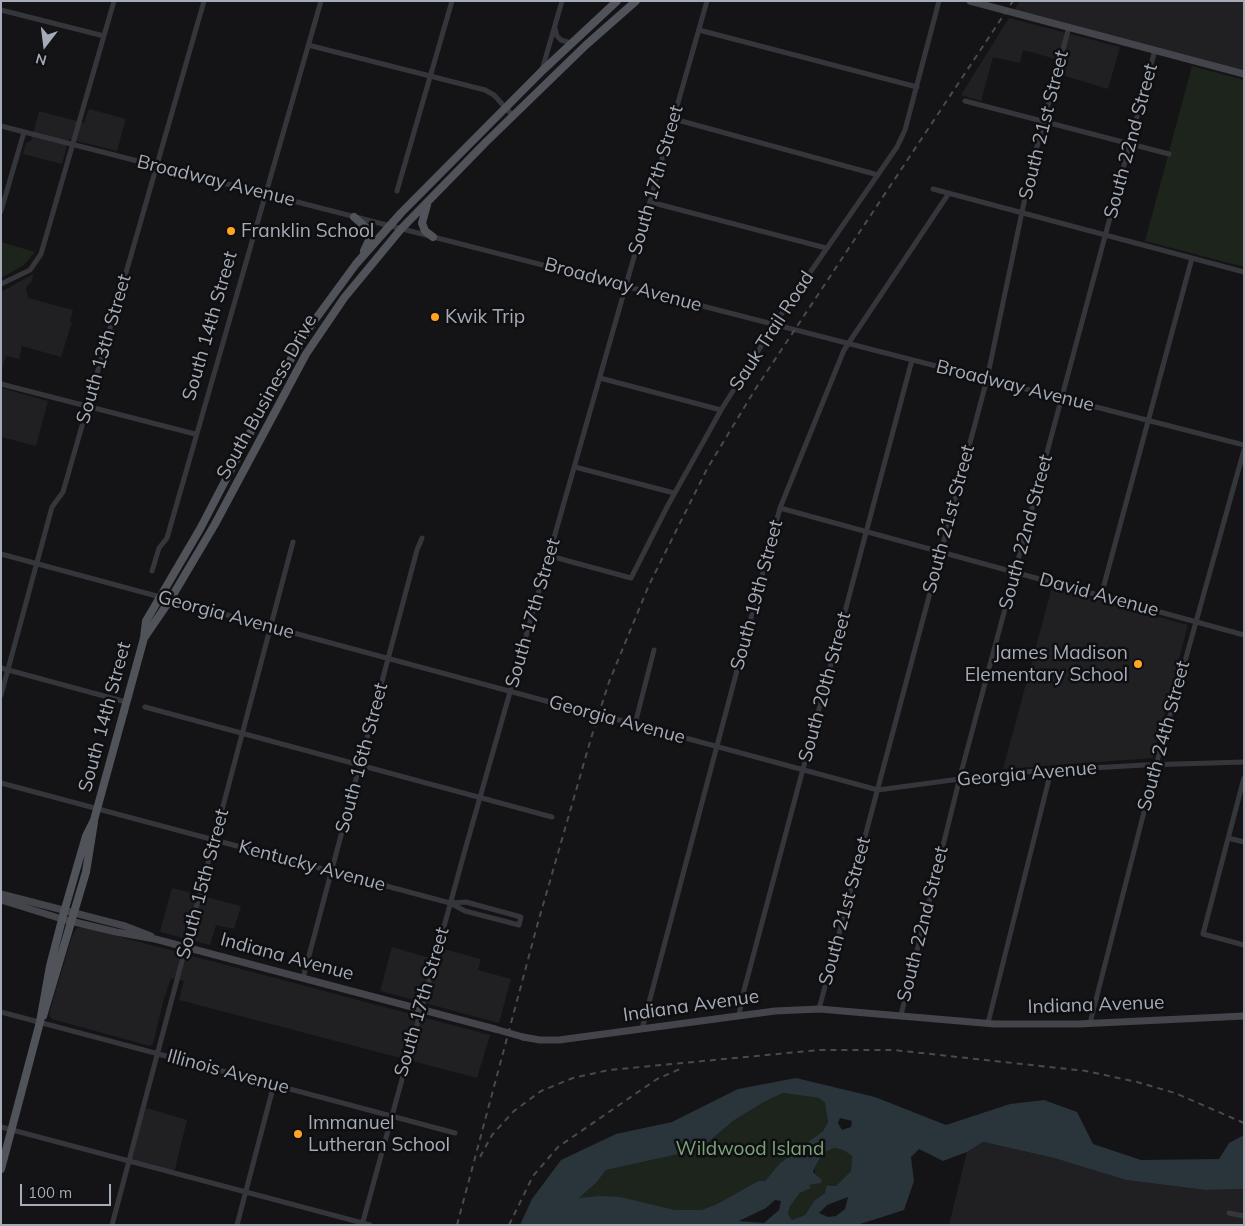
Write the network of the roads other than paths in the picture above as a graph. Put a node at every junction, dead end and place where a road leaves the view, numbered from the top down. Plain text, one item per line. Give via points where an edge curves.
1 (114, 1) edge
2 (204, 1) edge
3 (321, 1) edge
4 (452, 1) edge
5 (562, 1) edge
6 (617, 1) edge
7 (636, 1) edge
8 (708, 1) edge
9 (939, 1) edge
10 (970, 1) edge
11 (990, 4) edge
12 (1, 10) edge
13 (1069, 27) junction
14 (555, 28) junction
15 (699, 30) junction
16 (104, 36) junction
17 (572, 43) junction
18 (308, 45) junction
19 (1155, 50) junction
20 (542, 71) junction
21 (1244, 74) edge
22 (431, 77) junction
23 (916, 87) junction
24 (966, 101) dead end
25 (506, 108) junction
26 (514, 116) junction
27 (674, 119) junction
28 (1044, 121) junction
29 (1, 126) edge
30 (24, 132) junction
31 (72, 144) junction
32 (1130, 144) junction
33 (1170, 154) dead end
34 (157, 166) junction
35 (878, 175) junction
36 (933, 189) dead end
37 (397, 191) dead end
38 (949, 193) junction
39 (265, 194) junction
40 (429, 201) junction
41 (650, 202) junction
42 (1, 211) edge
43 (1021, 213) junction
44 (354, 217) junction
45 (389, 226) junction
46 (401, 229) junction
47 (1105, 235) junction
48 (433, 237) junction
49 (826, 248) junction
50 (361, 258) junction
51 (1192, 258) junction
52 (1244, 272) edge
53 (1, 278) edge
54 (10, 280) junction
55 (1, 284) edge
56 (626, 286) junction
57 (775, 325) junction
58 (848, 344) junction
59 (912, 360) junction
60 (600, 378) junction
61 (987, 379) junction
62 (1, 384) edge
63 (1061, 398) junction
64 (88, 406) junction
65 (721, 410) junction
66 (1148, 421) junction
67 (196, 434) junction
68 (1244, 445) edge
69 (1244, 450) edge
70 (575, 467) junction
71 (674, 494) junction
72 (780, 508) junction
73 (866, 532) junction
74 (422, 538) dead end
75 (293, 542) dead end
76 (941, 552) junction
77 (1, 554) edge
78 (550, 556) junction
79 (36, 564) junction
80 (152, 571) dead end
81 (1015, 572) junction
82 (1101, 596) junction
83 (158, 597) junction
84 (170, 600) junction
85 (1195, 621) junction
86 (271, 627) junction
87 (1244, 634) edge
88 (144, 638) junction
89 (654, 650) dead end
90 (388, 658) junction
91 (1, 668) edge
92 (8, 670) junction
93 (510, 691) junction
94 (1, 695) edge
95 (126, 702) junction
96 (145, 707) dead end
97 (635, 724) junction
98 (243, 733) junction
99 (716, 746) junction
100 (1244, 762) edge
101 (1156, 764) junction
102 (360, 765) junction
103 (803, 770) junction
104 (1051, 771) junction
105 (960, 778) junction
106 (1244, 778) edge
107 (1, 783) edge
108 (878, 790) junction
109 (480, 797) junction
110 (552, 817) dead end
111 (94, 820) junction
112 (1228, 838) junction
113 (214, 840) junction
114 (1244, 842) edge
115 (332, 872) junction
116 (1, 894) edge
117 (1, 900) edge
118 (450, 903) junction
119 (65, 909) junction
120 (75, 912) junction
121 (62, 919) junction
122 (72, 922) junction
123 (155, 938) junction
124 (1244, 945) edge
125 (186, 947) junction
126 (304, 978) junction
127 (819, 1009) junction
128 (421, 1010) junction
129 (1, 1012) edge
130 (740, 1015) junction
131 (901, 1015) junction
132 (1244, 1016) edge
133 (40, 1022) junction
134 (988, 1023) junction
135 (1090, 1023) junction
136 (642, 1029) junction
137 (158, 1053) junction
138 (274, 1084) junction
139 (391, 1115) junction
140 (1, 1127) edge
141 (12, 1130) junction
142 (455, 1133) dead end
143 (129, 1161) junction
144 (1, 1169) edge
145 (245, 1192) junction
146 (1229, 1213) dead end
147 (1244, 1216) edge
148 (362, 1224) edge
149 (112, 1225) edge
150 (237, 1225) edge
151 (370, 1225) edge

1 - 16 street
2 - 34 street, South 13th Street
3 - 18 street, South 14th Street
4 - 22 street
5 - 14 street
6 - 17 main road, South Business Drive
7 - 26 main road, South Business Drive
8 - 15 street, South 17th Street
9 - 23 street
10 - 11 main road
11 - 13 main road
12 - 16 street
13 - 19 main road
13 - 28 street, South 21st Street
14 - 17 street via 561,40
14 - 20 street
15 - 23 street
15 - 27 street, South 17th Street
16 - 31 street
17 - 20 main road, South Business Drive
18 - 22 street
18 - 39 street, South 14th Street
19 - 21 main road
19 - 32 street, South 22nd Street
20 - 25 main road, South Business Drive
22 - 25 street via 485,90
22 - 37 street
23 - 35 street, Sauk Trail Road via 903,135
24 - 28 street
25 - 26 street
25 - 45 main road, South Business Drive
26 - 40 main road, South Business Drive
27 - 35 street
27 - 41 street, South 17th Street
28 - 32 street
28 - 43 street, South 21st Street
29 - 30 street, Broadway Avenue
30 - 31 street, Broadway Avenue
30 - 42 street
31 - 34 street, Broadway Avenue
31 - 54 street via 41,254 30,270
32 - 33 street
32 - 47 street, South 22nd Street
34 - 39 street, Broadway Avenue
34 - 64 street, South 13th Street
35 - 49 street, Sauk Trail Road
36 - 38 street
38 - 43 street
38 - 58 street, South 19th Street
39 - 44 street, Broadway Avenue
39 - 67 street, South 14th Street
40 - 46 main road, South Business Drive
40 - 48 main road via 422,223 425,231
41 - 49 street
41 - 56 street, South 17th Street
43 - 47 street
43 - 61 street, South 21st Street
44 - 45 street, Broadway Avenue
44 - 50 main road via 367,226 370,234
45 - 46 street, Broadway Avenue
45 - 50 main road, South Business Drive
46 - 48 street, Broadway Avenue
46 - 84 main road, South Business Drive via 344,298 306,354 215,524
47 - 51 street
47 - 63 street, South 22nd Street
48 - 56 street, Broadway Avenue
49 - 57 street, Sauk Trail Road
50 - 83 main road, South Business Drive via 286,365 200,529
51 - 52 street
51 - 66 street
53 - 54 street
54 - 55 street
56 - 57 street, Broadway Avenue
56 - 60 street, South 17th Street
57 - 58 street, Broadway Avenue
57 - 65 street, Sauk Trail Road
58 - 59 street, Broadway Avenue
58 - 72 street, South 19th Street
59 - 61 street, Broadway Avenue
59 - 73 street, South 20th Street
60 - 65 street
60 - 70 street, South 17th Street
61 - 63 street, Broadway Avenue
61 - 76 street, South 21st Street
62 - 64 street
63 - 66 street, Broadway Avenue
63 - 81 street, South 22nd Street
64 - 67 street
64 - 79 street, South 13th Street via 63,492 52,507
65 - 71 street, Sauk Trail Road
66 - 68 street, Broadway Avenue
66 - 82 street
67 - 80 street, South 14th Street via 167,538 158,548
69 - 85 street, South 24th Street
70 - 71 street
70 - 78 street, South 17th Street
71 - 78 street, Sauk Trail Road via 632,578
72 - 73 street, David Avenue
72 - 99 street, South 19th Street
73 - 76 street, David Avenue
73 - 103 street, South 20th Street
74 - 90 street, South 16th Street
75 - 86 street, South 15th Street
76 - 81 street, David Avenue
76 - 108 street, South 21st Street
77 - 79 street, Georgia Avenue
78 - 93 street, South 17th Street
79 - 83 street, Georgia Avenue
79 - 92 street, South 13th Street
81 - 82 street, David Avenue
81 - 105 street, South 22nd Street
82 - 85 street, David Avenue
83 - 84 street, Georgia Avenue
83 - 88 main road, South 14th Street via 144,623
84 - 86 street, Georgia Avenue
84 - 88 main road, South Business Drive
85 - 87 street, David Avenue
85 - 101 street, South 24th Street
86 - 90 street, Georgia Avenue
86 - 98 street, South 15th Street
88 - 95 main road, South 14th Street
89 - 97 street
90 - 93 street, Georgia Avenue
90 - 102 street, South 16th Street
91 - 92 street
92 - 94 street, South 13th Street
92 - 95 street
93 - 97 street, Georgia Avenue, bridge
93 - 109 street, South 17th Street
95 - 111 main road, South 14th Street, bridge
96 - 98 street
97 - 99 street, Georgia Avenue
98 - 102 street
98 - 113 street, South 15th Street
99 - 103 street, Georgia Avenue
99 - 136 street, South 19th Street
100 - 101 street, Georgia Avenue
101 - 104 street, Georgia Avenue
101 - 135 street, South 24th Street
102 - 109 street
102 - 115 street, South 16th Street
103 - 108 street, Georgia Avenue
103 - 130 street, South 20th Street
104 - 105 street, Georgia Avenue
104 - 134 street
105 - 108 street, Georgia Avenue
105 - 131 street, South 22nd Street
106 - 112 street
107 - 113 street, Kentucky Avenue
108 - 127 street, South 21st Street
109 - 110 street
109 - 118 street, South 17th Street
111 - 119 main road, South 14th Street via 86,836
111 - 120 main road, South 14th Street via 92,843
112 - 114 street
112 - 124 street via 1203,934
113 - 115 street, Kentucky Avenue
113 - 125 street, South 15th Street
115 - 118 street, Kentucky Avenue
115 - 126 street, South 16th Street
116 - 119 main road, Indiana Avenue
117 - 121 main road, Indiana Avenue
118 - 118 street, Kentucky Avenue via 464,911 519,925 521,917 466,902
118 - 128 street, South 17th Street
119 - 120 main road, Indiana Avenue
119 - 121 main road, South 14th Street
120 - 122 main road, South 14th Street
120 - 123 main road, Indiana Avenue via 134,928
121 - 122 main road, Indiana Avenue
121 - 133 main road, South 14th Street
122 - 123 main road, Indiana Avenue
122 - 133 main road, South 14th Street
123 - 125 main road, Indiana Avenue
125 - 126 main road, Indiana Avenue
125 - 137 street, South 15th Street
126 - 128 main road, Indiana Avenue
127 - 130 main road, Indiana Avenue
127 - 131 main road, Indiana Avenue
128 - 136 main road, Indiana Avenue, bridge via 523,1037 554,1040
128 - 139 street, South 17th Street
129 - 133 street, Illinois Avenue
130 - 136 main road, Indiana Avenue
131 - 134 main road, Indiana Avenue
132 - 135 main road, Indiana Avenue
133 - 137 street, Illinois Avenue
133 - 141 main road, South 14th Street
134 - 135 main road, Indiana Avenue
137 - 138 street, Illinois Avenue
137 - 143 street, South 15th Street
138 - 139 street, Illinois Avenue
138 - 145 street
139 - 142 street, Illinois Avenue
139 - 148 street, South 17th Street
140 - 141 street
141 - 143 street
141 - 144 main road, South 14th Street
143 - 145 street
143 - 149 street, South 15th Street
145 - 148 street
145 - 150 street
146 - 147 street
148 - 151 street

